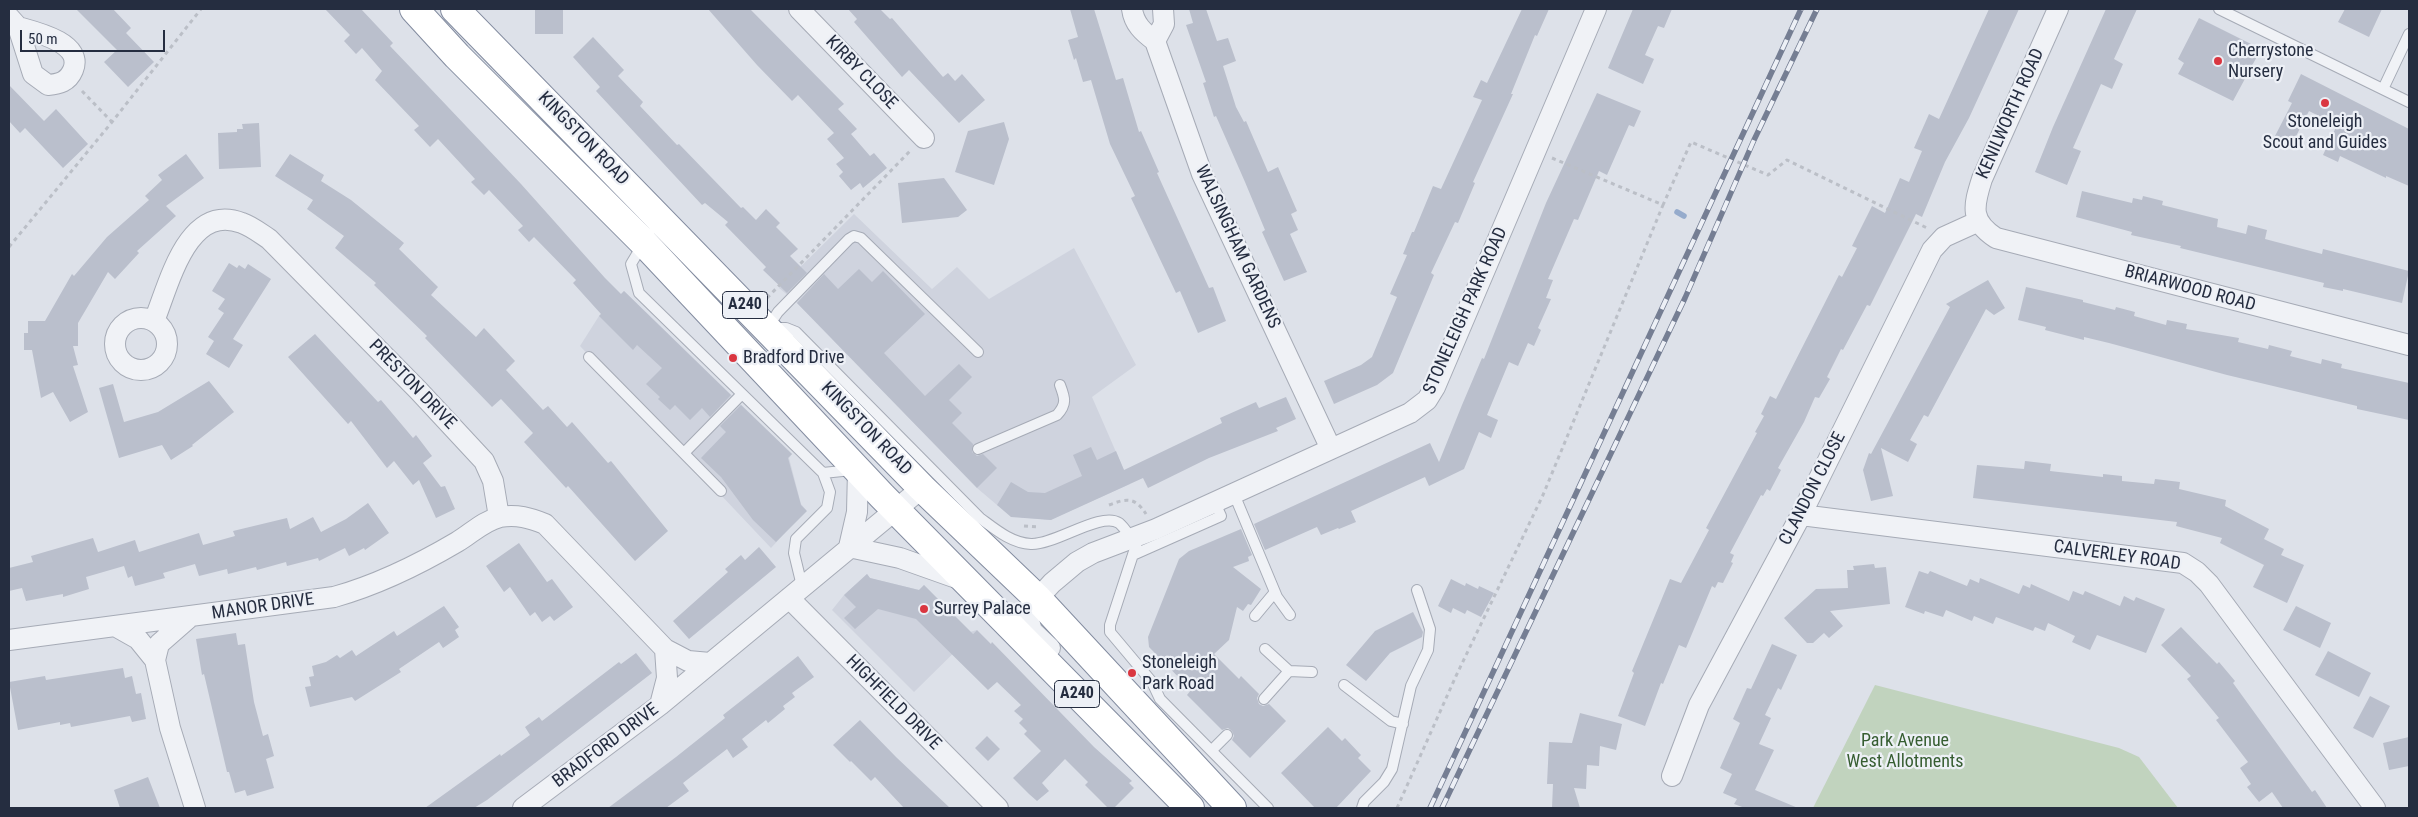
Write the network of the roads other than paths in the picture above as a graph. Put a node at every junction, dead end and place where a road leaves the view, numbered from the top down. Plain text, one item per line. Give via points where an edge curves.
1 (414, 9) edge
2 (799, 9) edge
3 (1132, 9) edge
4 (1163, 9) edge
5 (1596, 9) edge
6 (2058, 9) edge
7 (2219, 9) edge
8 (466, 14) edge
9 (14, 22) edge
10 (2409, 34) edge
11 (1155, 41) junction
12 (2383, 89) junction
13 (2409, 102) edge
14 (924, 138) road end
15 (1977, 222) junction
16 (644, 242) junction
17 (760, 320) junction
18 (154, 321) dead end
19 (2409, 345) edge
20 (978, 352) dead end
21 (589, 357) dead end
22 (1060, 384) dead end
23 (742, 394) junction
24 (978, 449) dead end
25 (1331, 449) junction
26 (684, 454) junction
27 (858, 470) junction
28 (822, 473) junction
29 (922, 488) junction
30 (721, 491) dead end
31 (1234, 494) junction
32 (1215, 503) junction
33 (895, 509) junction
34 (1801, 515) junction
35 (499, 518) junction
36 (1140, 540) junction
37 (849, 547) junction
38 (964, 580) junction
39 (1416, 590) dead end
40 (795, 592) junction
41 (1275, 592) junction
42 (1037, 598) junction
43 (1290, 615) dead end
44 (191, 616) junction
45 (1255, 616) dead end
46 (115, 626) junction
47 (9, 640) edge
48 (1265, 648) dead end
49 (665, 650) junction
50 (155, 660) junction
51 (710, 663) junction
52 (1289, 671) junction
53 (1312, 672) dead end
54 (1059, 676) junction
55 (1344, 685) dead end
56 (1264, 699) dead end
57 (660, 705) junction
58 (1403, 724) junction
59 (1227, 735) dead end
60 (1212, 750) junction
61 (1672, 776) dead end
62 (195, 808) edge
63 (523, 808) edge
64 (998, 808) edge
65 (1190, 808) edge
66 (1232, 808) edge
67 (1268, 808) edge
68 (1362, 808) edge
69 (2375, 808) edge

1 - 16 highway, KINGSTON ROAD / A240
2 - 14 street, KIRBY CLOSE
3 - 11 street, WALSINGHAM GARDENS via 1141,31
4 - 11 street via 1164,24
5 - 25 street, STONELEIGH PARK ROAD via 1435,388 1427,400 1410,413
6 - 15 street, KENILWORTH ROAD via 1982,179 1976,197
7 - 12 lane
8 - 17 highway, KINGSTON ROAD / A240
9 - 9 street via 66,46 75,64 69,78 48,85 33,74
10 - 12 lane
11 - 25 street, WALSINGHAM GARDENS via 1202,174
12 - 13 lane
15 - 19 street, BRIARWOOD ROAD via 1996,238
15 - 34 street, CLANDON CLOSE via 1944,237 1932,250
16 - 23 lane via 631,264 639,293
16 - 27 highway, KINGSTON ROAD / A240
17 - 20 lane via 784,305 854,236 861,238
17 - 29 highway, KINGSTON ROAD / A240
17 - 36 lane via 796,332 980,518 998,532 1031,544 1057,539 1110,520
18 - 35 street, PRESTON DRIVE via 187,242 198,229 226,220 253,228 269,239 484,460 493,481
21 - 26 lane
22 - 24 lane via 1066,399 1057,415
23 - 26 lane
23 - 28 lane
25 - 31 street, STONELEIGH PARK ROAD
26 - 30 lane
27 - 28 lane
27 - 33 highway, KINGSTON ROAD / A240
27 - 37 street via 857,512
28 - 40 lane via 830,492 827,508 796,540
29 - 33 street, BRADFORD DRIVE
29 - 42 highway, KINGSTON ROAD / A240
31 - 32 street, STONELEIGH PARK ROAD
31 - 41 lane
32 - 36 street, STONELEIGH PARK ROAD
32 - 36 lane via 1221,516
33 - 37 street, BRADFORD DRIVE
33 - 38 highway, KINGSTON ROAD / A240
34 - 61 street, CLANDON CLOSE via 1699,705
34 - 69 street, CALVERLEY ROAD via 2183,563 2209,584
35 - 44 street, MANOR DRIVE via 393,576 362,589 334,597
35 - 49 street via 518,516 545,524
36 - 42 street, STONELEIGH PARK ROAD via 1093,553 1077,562
36 - 60 lane via 1110,632 1152,682 1160,699
37 - 38 street via 900,558
37 - 40 street, BRADFORD DRIVE
38 - 54 highway, KINGSTON ROAD / A240
39 - 58 lane via 1430,629 1428,650 1412,686
40 - 51 street, BRADFORD DRIVE
40 - 64 street, HIGHFIELD DRIVE
41 - 43 lane
41 - 45 lane
42 - 54 street, STONELEIGH PARK ROAD via 1030,607 1029,621 1032,631 1054,651
42 - 66 highway, KINGSTON ROAD / A240
44 - 46 street, MANOR DRIVE
44 - 50 street via 159,644
46 - 47 street, MANOR DRIVE
46 - 50 street via 138,640
48 - 52 lane
49 - 51 street via 688,661
49 - 57 street via 666,678
50 - 62 street via 170,728
51 - 57 street, BRADFORD DRIVE
52 - 53 lane
52 - 56 lane
54 - 65 highway, KINGSTON ROAD / A240
55 - 58 lane via 1391,721
57 - 63 street, BRADFORD DRIVE
58 - 68 lane via 1392,769
59 - 60 lane
60 - 67 lane

